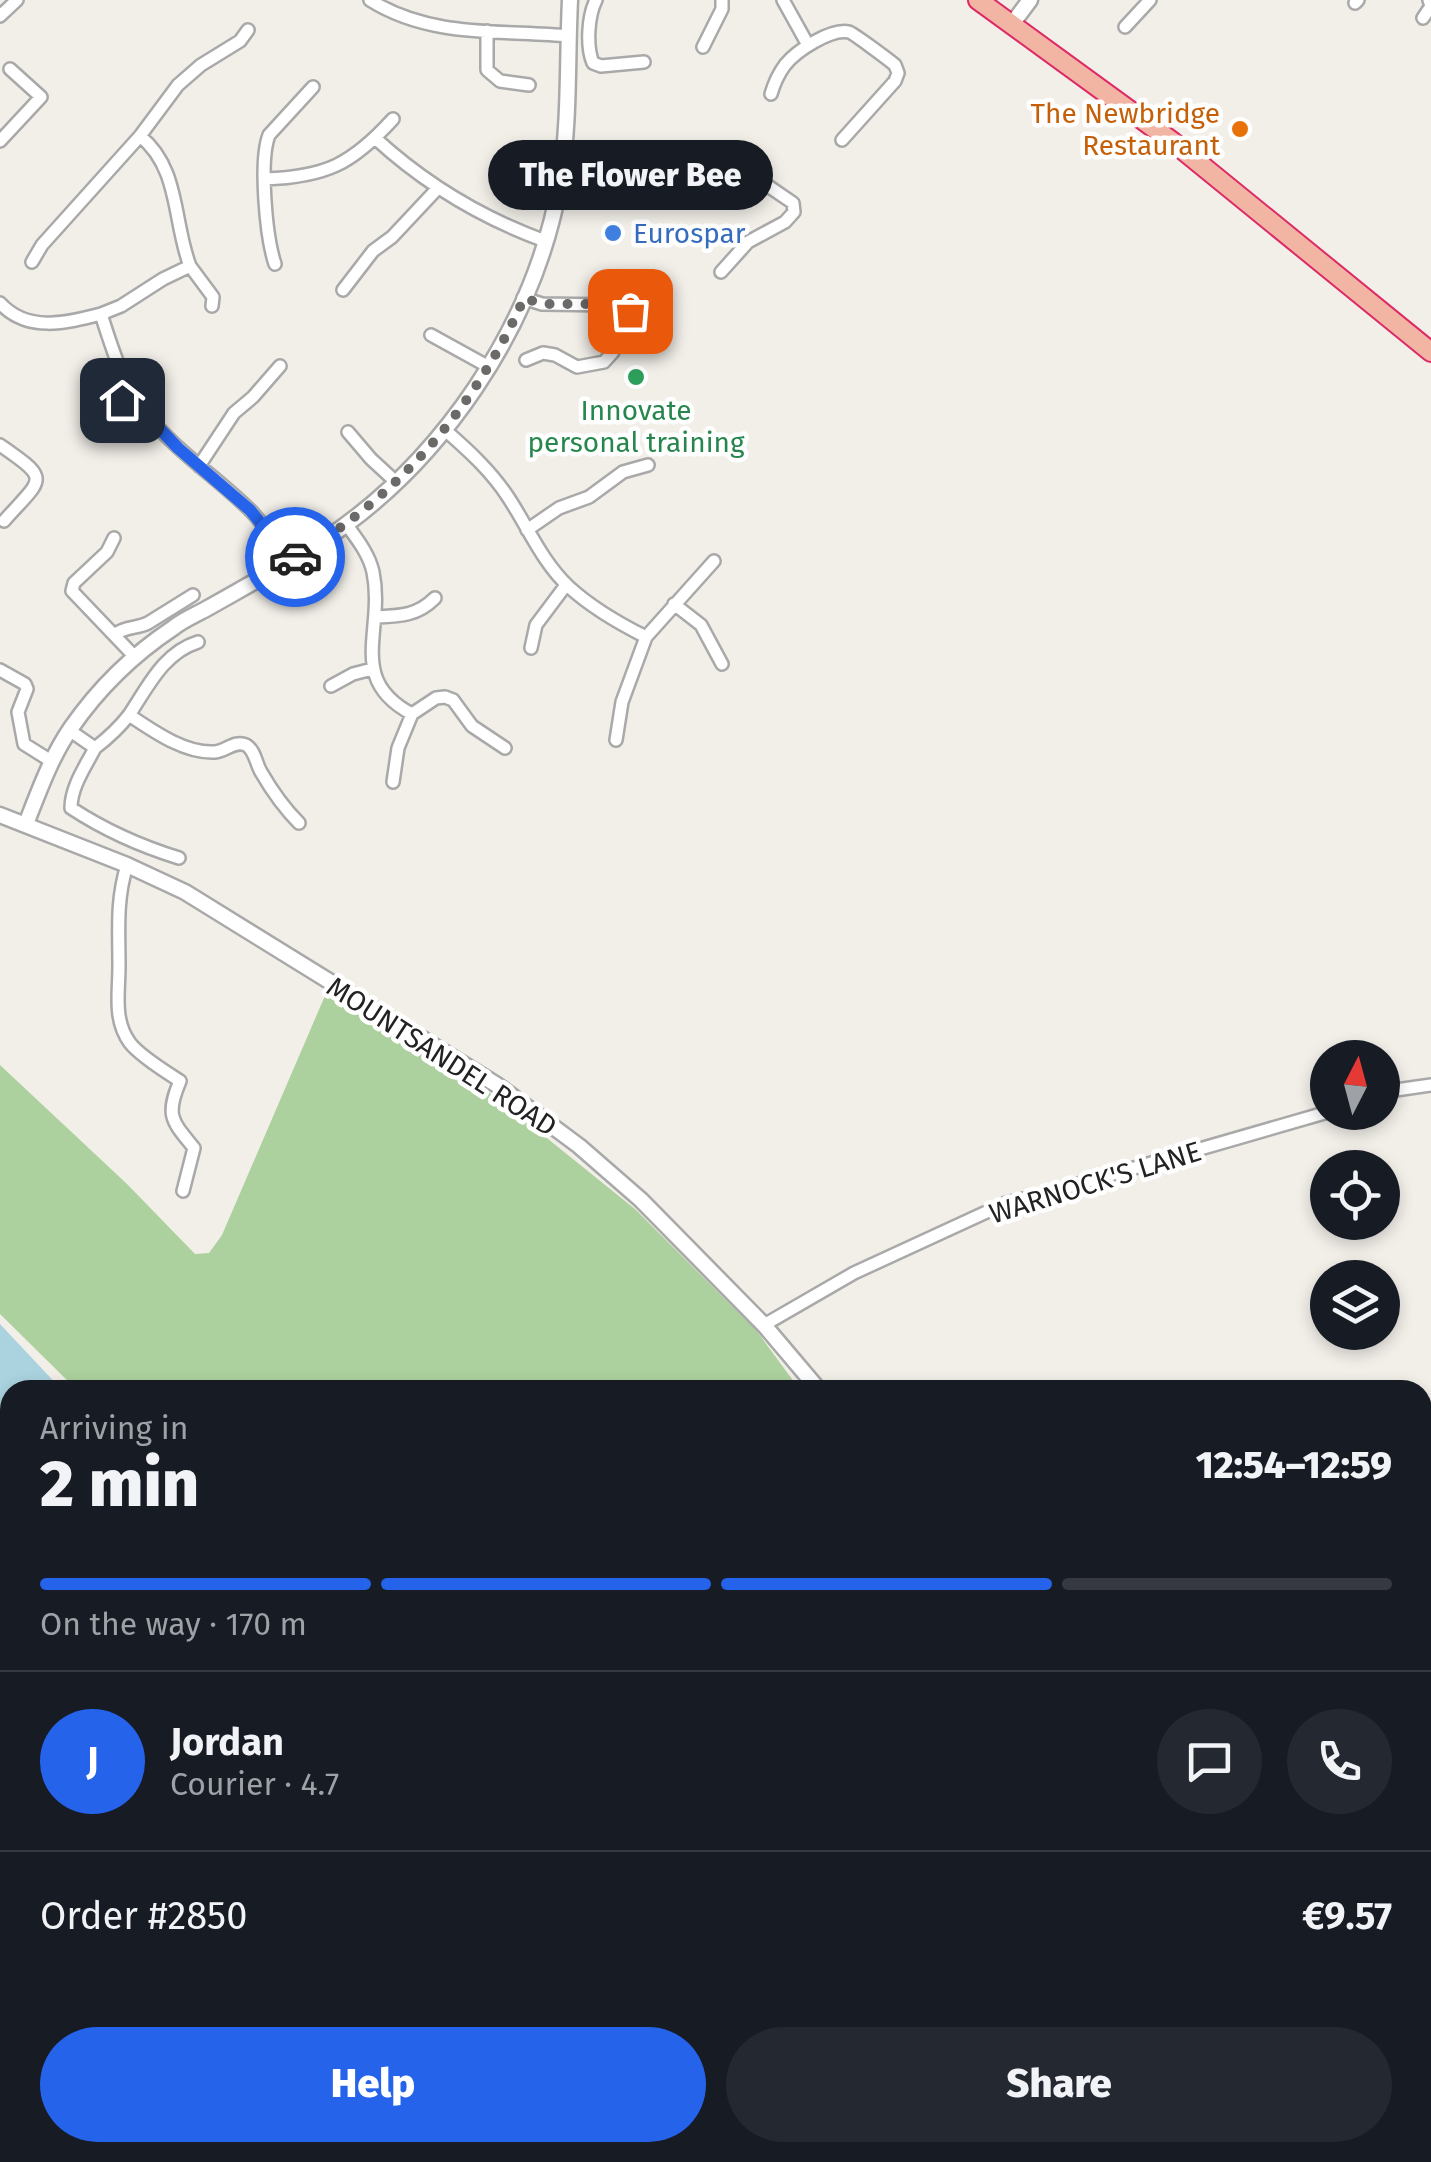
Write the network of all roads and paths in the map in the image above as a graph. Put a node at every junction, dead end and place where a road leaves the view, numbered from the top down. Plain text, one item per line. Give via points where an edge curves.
1 (17, 0) edge
2 (370, 0) edge
3 (570, 0) edge
4 (596, 0) edge
5 (722, 0) edge
6 (782, 0) edge
7 (978, 0) edge
8 (1030, 0) edge
9 (1150, 0) edge
10 (1428, 0) edge
11 (0, 16) edge
12 (1424, 18) dead end
13 (1012, 24) junction
14 (1125, 27) dead end
15 (248, 30) dead end
16 (487, 32) junction
17 (569, 36) junction
18 (808, 45) junction
19 (704, 47) dead end
20 (644, 62) dead end
21 (10, 69) dead end
22 (528, 85) dead end
23 (314, 87) dead end
24 (770, 94) dead end
25 (393, 118) dead end
26 (140, 136) junction
27 (376, 138) junction
28 (842, 140) dead end
29 (0, 141) edge
30 (564, 147) junction
31 (265, 178) junction
32 (438, 188) junction
33 (545, 241) junction
34 (32, 262) dead end
35 (275, 264) dead end
36 (190, 266) junction
37 (721, 272) dead end
38 (343, 290) dead end
39 (524, 298) junction
40 (0, 304) edge
41 (212, 306) dead end
42 (101, 314) junction
43 (430, 335) dead end
44 (1431, 352) edge
45 (526, 360) dead end
46 (280, 366) dead end
47 (489, 366) junction
48 (132, 394) junction
49 (102, 412) dead end
50 (445, 430) junction
51 (348, 432) dead end
52 (0, 445) edge
53 (648, 464) dead end
54 (198, 466) junction
55 (396, 482) junction
56 (4, 521) dead end
57 (346, 524) junction
58 (527, 530) junction
59 (114, 538) dead end
60 (714, 560) dead end
61 (286, 563) junction
62 (566, 585) junction
63 (193, 595) dead end
64 (435, 598) dead end
65 (674, 604) junction
66 (376, 617) junction
67 (114, 635) junction
68 (646, 637) junction
69 (198, 642) dead end
70 (530, 648) dead end
71 (135, 657) junction
72 (722, 664) dead end
73 (372, 669) junction
74 (0, 670) edge
75 (331, 686) dead end
76 (129, 714) junction
77 (412, 714) junction
78 (69, 730) junction
79 (616, 740) dead end
80 (95, 748) junction
81 (506, 748) dead end
82 (51, 762) junction
83 (393, 782) dead end
84 (0, 815) edge
85 (299, 823) dead end
86 (26, 824) junction
87 (179, 858) dead end
88 (127, 865) junction
89 (1431, 1085) edge
90 (1400, 1089) edge
91 (1310, 1117) edge
92 (183, 1190) dead end
93 (764, 1325) junction
94 (810, 1380) edge

1 - 11 street
2 - 16 street via 429,24
3 - 17 street
4 - 20 street via 593,62
5 - 19 street
6 - 18 street
7 - 13 highway
8 - 13 street
9 - 14 street
10 - 12 street
13 - 44 highway via 1173,142
15 - 26 street via 178,85
16 - 17 street
16 - 22 street via 486,70 500,81
17 - 30 street
18 - 24 street via 785,65
18 - 28 street via 848,32 898,69
21 - 29 street via 42,97
23 - 31 street via 269,135
25 - 27 street
26 - 34 street
26 - 36 street via 170,181
27 - 31 street via 334,168
27 - 32 street
30 - 33 street
30 - 37 street via 620,158 676,186 710,148 793,203 785,222 748,242
31 - 35 street
32 - 33 street
32 - 38 street
33 - 39 street
36 - 41 street via 213,297
36 - 42 street
39 - 45 street via 630,311 604,362 577,367 543,354
39 - 47 street
40 - 42 street via 38,324
42 - 48 street
43 - 47 street
46 - 54 street via 234,413
47 - 50 street
48 - 49 street
48 - 54 street
50 - 55 street
50 - 58 street via 500,484
51 - 55 street
52 - 56 street via 37,475 36,485
53 - 58 street via 622,472
54 - 61 street via 250,510
55 - 57 street
57 - 61 street
57 - 66 street via 370,562
58 - 62 street
59 - 67 street via 72,591
60 - 65 street
61 - 71 street via 175,626
62 - 68 street
62 - 70 street via 536,625
63 - 67 street
64 - 66 street via 409,615
65 - 68 street
65 - 72 street via 701,625
66 - 73 street
67 - 71 street
68 - 79 street
69 - 76 street via 176,652
71 - 78 street
73 - 75 street
73 - 77 street via 395,706
74 - 82 street via 27,689 18,712 24,744
76 - 80 street
76 - 85 street via 184,745 212,752 246,745
77 - 81 street via 445,697
77 - 83 street
78 - 80 street
78 - 82 street
80 - 87 street via 72,808 130,842
82 - 86 street
84 - 86 street, MOUNTSANDEL ROAD
86 - 88 street, MOUNTSANDEL ROAD
88 - 92 street via 117,916 120,1020 130,1044 180,1082 172,1102 174,1123 194,1148
88 - 93 street, MOUNTSANDEL ROAD via 185,892 497,1085 641,1200
89 - 90 street
91 - 93 street, WARNOCK'S LANE via 1006,1203 854,1274
93 - 94 street, MOUNTSANDEL ROAD

